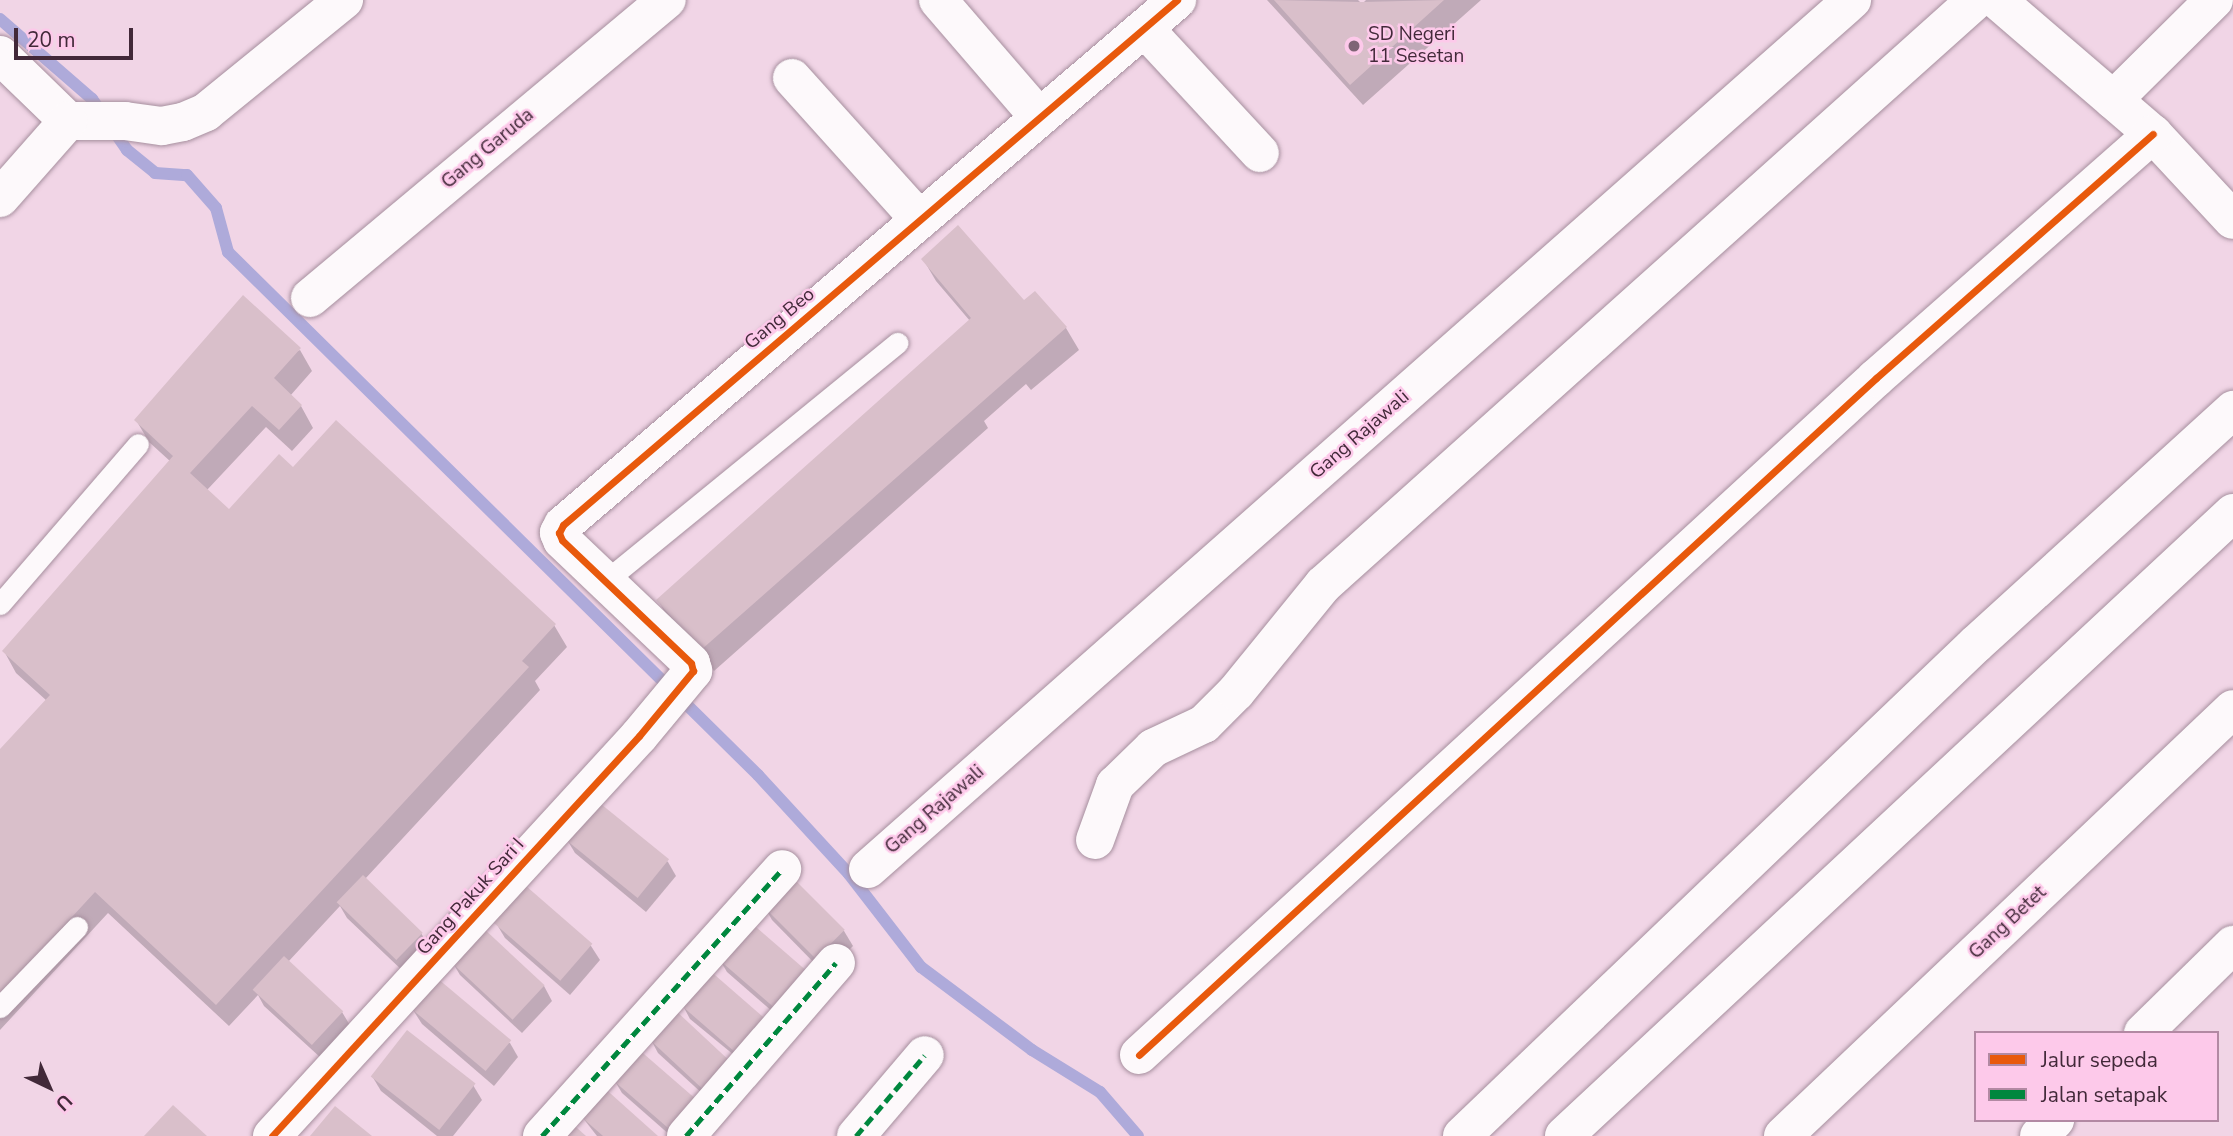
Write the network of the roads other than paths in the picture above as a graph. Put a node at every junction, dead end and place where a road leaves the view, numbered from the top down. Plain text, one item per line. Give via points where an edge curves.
1 (344, 0) edge
2 (667, 0) edge
3 (938, 0) edge
4 (1852, 0) edge
5 (1976, 0) edge
6 (1997, 0) edge
7 (2214, 0) edge
8 (1156, 12) edge
9 (0, 55) edge
10 (792, 78) dead end
11 (2113, 100) junction
12 (1039, 117) junction
13 (73, 122) junction
14 (2153, 134) junction
15 (1260, 153) dead end
16 (0, 198) edge
17 (2232, 218) edge
18 (920, 220) junction
19 (310, 298) dead end
20 (897, 343) dead end
21 (2233, 410) edge
22 (138, 444) dead end
23 (2233, 513) edge
24 (603, 583) junction
25 (0, 604) edge
26 (689, 677) joint
27 (2233, 709) edge
28 (1095, 840) dead end
29 (782, 869) dead end
30 (868, 869) dead end
31 (77, 927) dead end
32 (2233, 945) edge
33 (836, 963) dead end
34 (0, 1007) edge
35 (2145, 1031) edge
36 (926, 1055) dead end
37 (1139, 1055) dead end
38 (2053, 1122) edge
39 (272, 1136) edge
40 (542, 1136) edge
41 (686, 1136) edge
42 (856, 1136) edge
43 (1462, 1136) edge
44 (1564, 1136) edge
45 (1783, 1136) edge
46 (2039, 1136) edge

1 - 13 street via 206,112 162,126
2 - 19 street, Gang Garuda
3 - 12 street
4 - 30 street, Gang Rajawali
5 - 28 street via 1323,584 1205,724 1153,748 1115,785
6 - 11 street
7 - 11 street
8 - 12 street, Gang Beo
8 - 15 street
9 - 13 street
10 - 18 street
11 - 14 street
12 - 18 street, Gang Beo
13 - 16 street
14 - 17 street
14 - 37 street via 1876,378
18 - 24 street, Gang Beo via 563,525 562,540
20 - 24 lane
21 - 43 street via 1976,644
22 - 25 lane
23 - 44 street
24 - 26 street, Gang Beo via 694,666
26 - 39 street, Gang Pakuk Sari I
27 - 45 street, Gang Betet
29 - 40 street
31 - 34 lane
32 - 35 street
33 - 41 street
36 - 42 street
38 - 46 street

